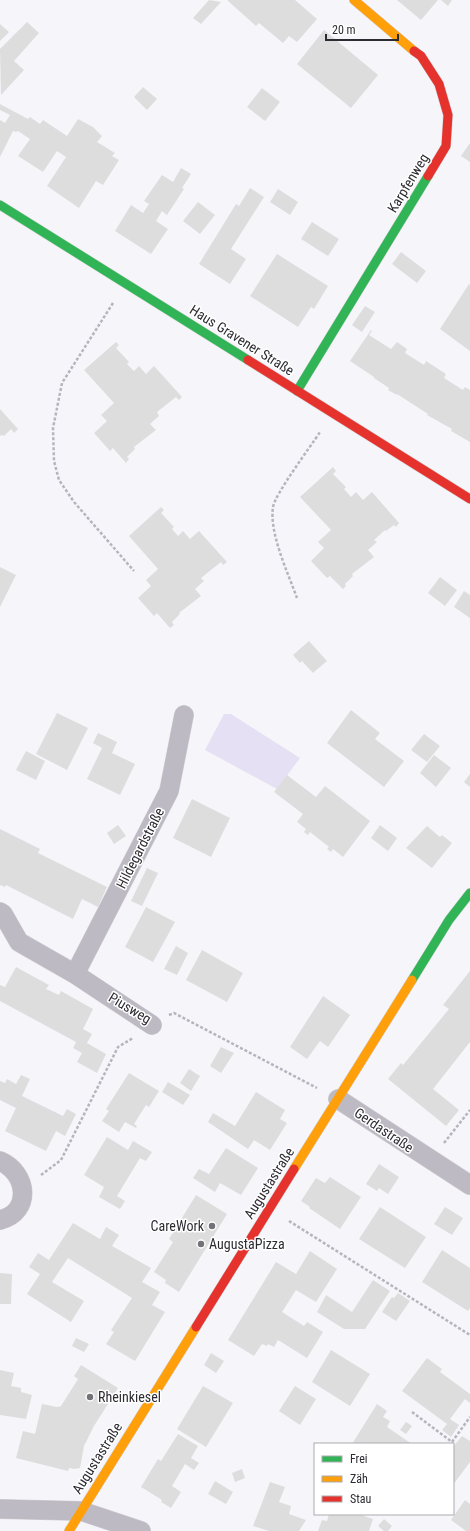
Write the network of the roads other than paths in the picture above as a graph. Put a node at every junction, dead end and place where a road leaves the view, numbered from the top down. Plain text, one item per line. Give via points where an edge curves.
1 (354, 0) edge
2 (0, 205) edge
3 (297, 391) junction
4 (470, 499) edge
5 (184, 715) dead end
6 (470, 893) edge
7 (0, 912) edge
8 (76, 974) junction
9 (152, 1025) road end
10 (338, 1099) junction
11 (0, 1161) edge
12 (470, 1185) edge
13 (0, 1220) edge
14 (0, 1510) edge
15 (81, 1511) junction
16 (69, 1531) edge
17 (141, 1531) edge

1 - 3 street, Karpfenweg via 421,56 438,84 448,115 446,146
2 - 3 street, Haus Gravener Straße
3 - 4 street, Haus Gravener Straße
5 - 8 street, Hildegardstraße via 169,791
6 - 10 street, Augustastraße via 449,920
7 - 8 street, Piusweg via 20,942
8 - 9 street, Piusweg
10 - 12 street, Gerdastraße
10 - 15 street, Augustastraße
11 - 13 street via 15,1171 21,1179 23,1189 18,1207 12,1214
14 - 15 street
15 - 16 street, Augustastraße
15 - 17 street

